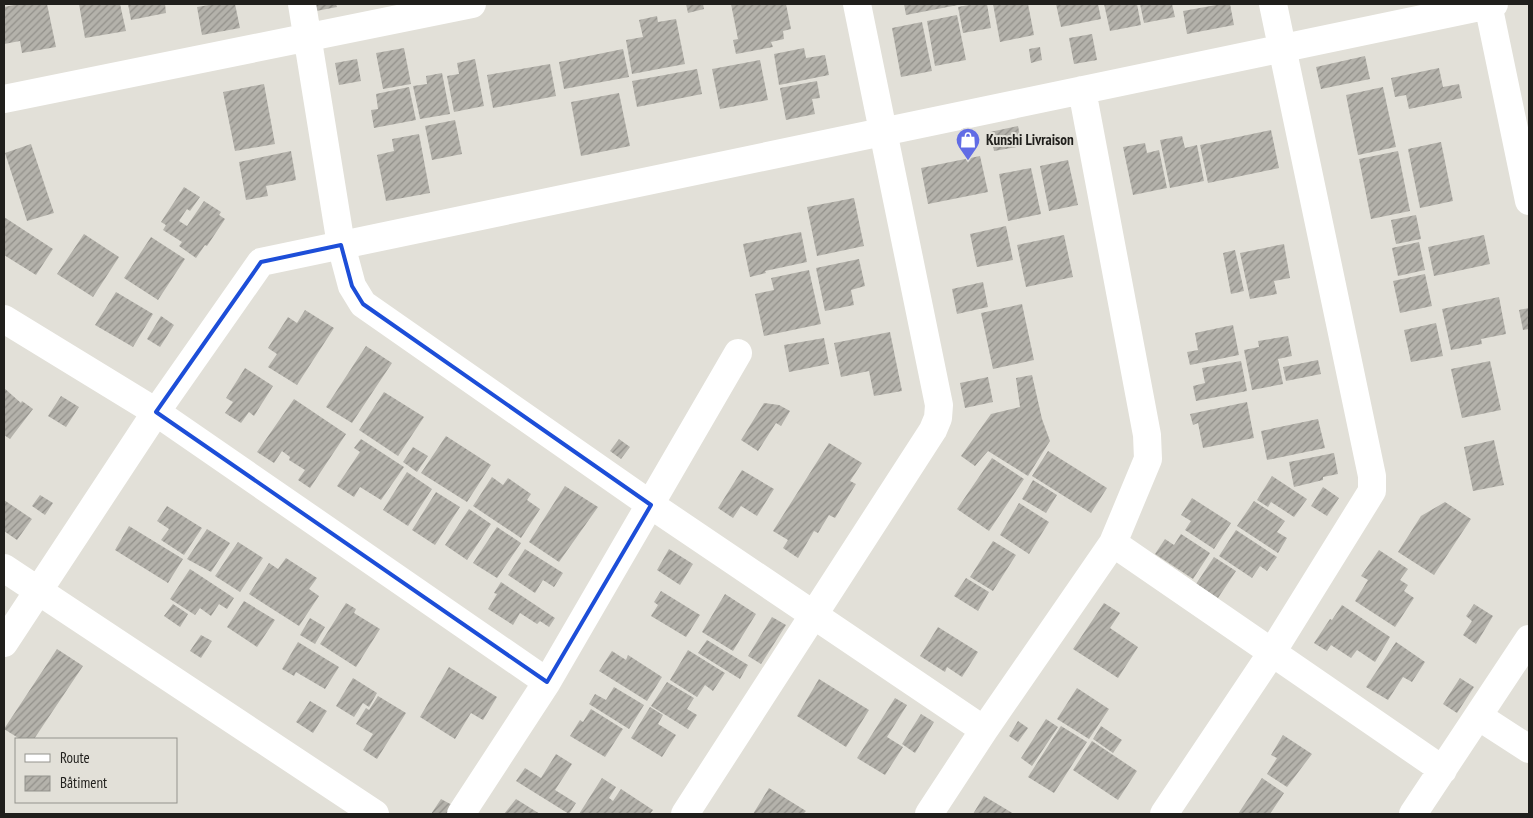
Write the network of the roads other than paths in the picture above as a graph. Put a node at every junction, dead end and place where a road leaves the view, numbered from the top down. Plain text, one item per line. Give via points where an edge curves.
1 (302, 4) edge
2 (472, 4) edge
3 (857, 4) edge
4 (1272, 4) edge
5 (1490, 4) edge
6 (308, 37) junction
7 (1282, 48) junction
8 (1082, 90) junction
9 (4, 100) edge
10 (884, 132) junction
11 (1529, 201) edge
12 (341, 245) junction
13 (4, 319) edge
14 (738, 353) dead end
15 (156, 412) junction
16 (651, 505) junction
17 (1113, 544) junction
18 (4, 568) edge
19 (38, 591) junction
20 (814, 616) junction
21 (1529, 639) edge
22 (4, 643) edge
23 (1271, 654) junction
24 (547, 682) junction
25 (1478, 716) junction
26 (984, 730) junction
27 (1529, 750) edge
28 (1442, 770) junction
29 (375, 814) edge
30 (461, 814) edge
31 (684, 814) edge
32 (929, 814) edge
33 (1164, 814) edge
34 (1413, 814) edge

1 - 6 street
2 - 6 street
3 - 10 street
4 - 7 street
5 - 7 street
5 - 11 street
6 - 9 street
6 - 12 street
7 - 8 street
7 - 23 street via 1372,491
8 - 10 street
8 - 17 street via 1148,446 1148,459
10 - 12 street
10 - 20 street via 939,405 938,418
12 - 15 street via 261,262
12 - 16 street via 352,286 363,304
13 - 15 street
14 - 16 street
15 - 19 street
15 - 24 street
16 - 20 street
16 - 24 street
17 - 23 street
17 - 26 street
18 - 19 street
19 - 22 street
19 - 29 street
20 - 26 street
20 - 31 street
21 - 25 street
23 - 28 street
23 - 33 street
24 - 30 street
25 - 27 street
25 - 28 street
26 - 32 street
28 - 34 street

